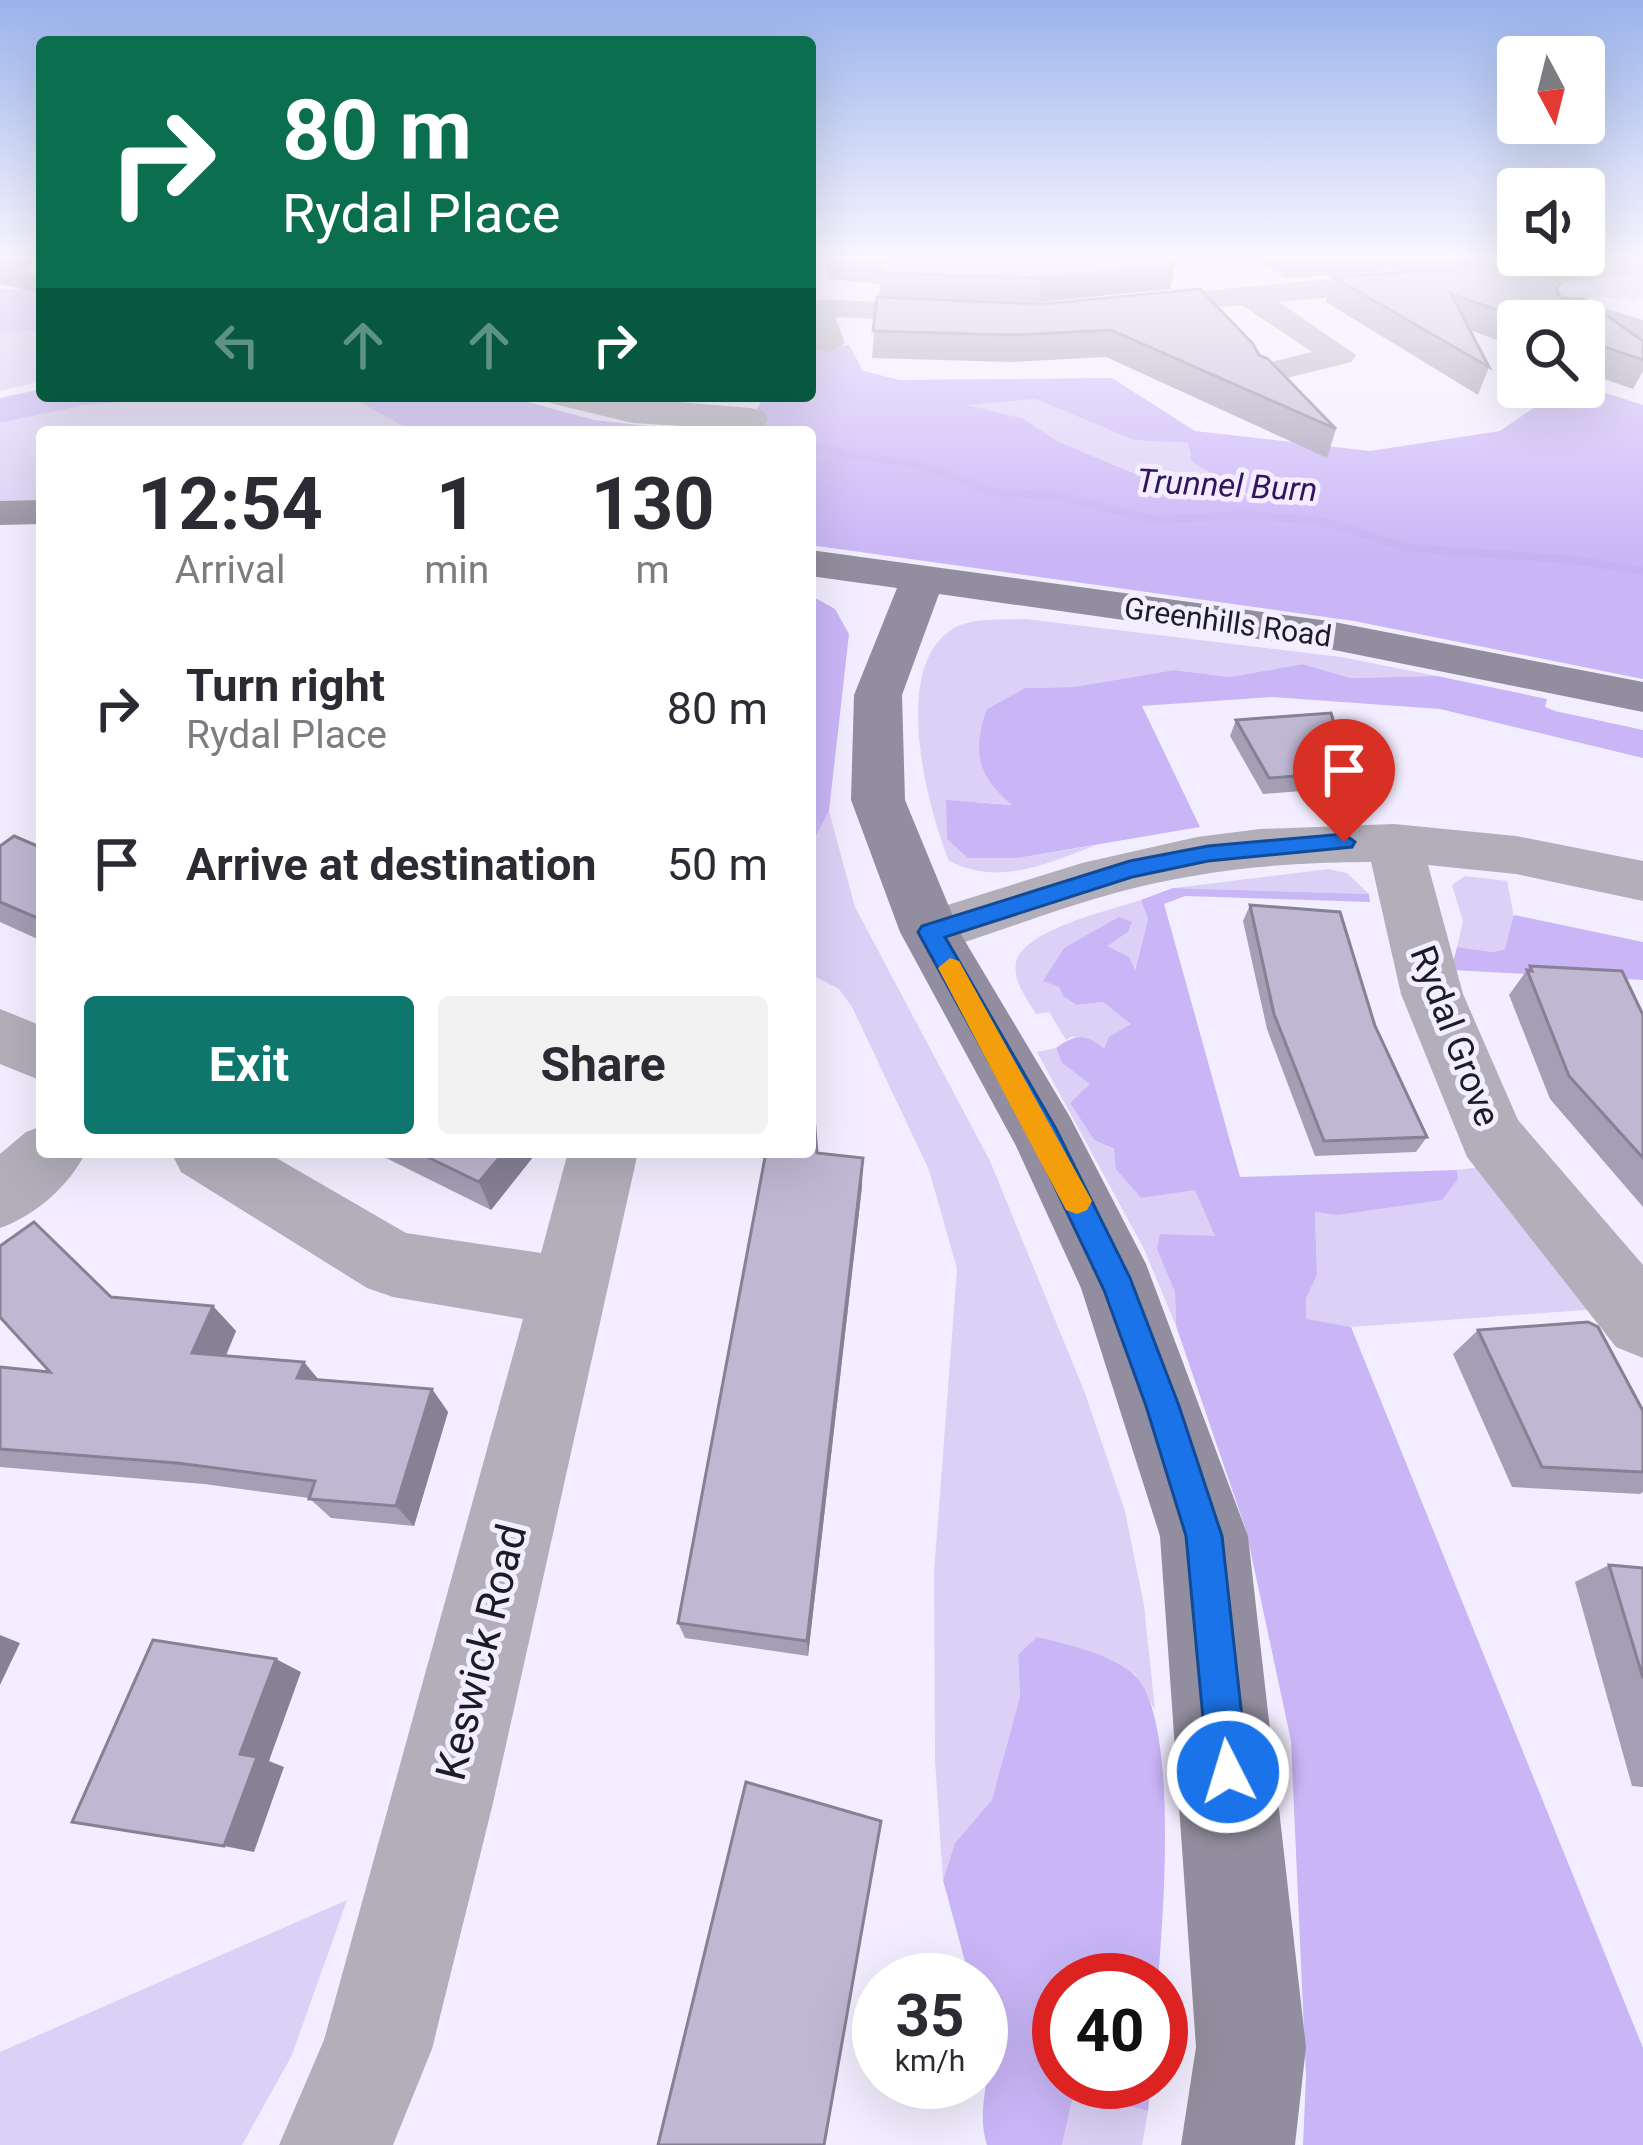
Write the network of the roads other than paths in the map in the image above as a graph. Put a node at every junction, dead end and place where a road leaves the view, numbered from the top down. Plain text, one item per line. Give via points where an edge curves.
1 (1334, 357) edge
2 (1267, 373) edge
3 (588, 402) edge
4 (750, 416) edge
5 (36, 512) edge
6 (0, 513) edge
7 (816, 564) edge
8 (923, 578) junction
9 (1643, 698) edge
10 (1394, 842) junction
11 (1643, 881) edge
12 (930, 932) junction
13 (0, 1034) edge
14 (36, 1053) edge
15 (44, 1158) edge
16 (216, 1158) edge
17 (601, 1158) edge
18 (0, 1197) edge
19 (570, 1292) junction
20 (1643, 1322) edge
21 (336, 2145) edge
22 (1238, 2145) edge

1 - 2 street
3 - 4 street via 632,412
5 - 6 street
7 - 8 street, Greenhills Road
8 - 9 street, Greenhills Road via 1328,635
8 - 12 street via 878,694 876,765 892,844
10 - 11 street via 1533,857
10 - 12 street via 1295,843 1130,869
10 - 20 street, Rydal Grove via 1432,994 1491,1137
12 - 22 street via 1046,1137 1119,1288 1204,1536 1251,2048
13 - 14 street
15 - 18 street
16 - 19 street via 393,1264
17 - 19 street, Keswick Road
19 - 21 street, Keswick Road via 383,2027

